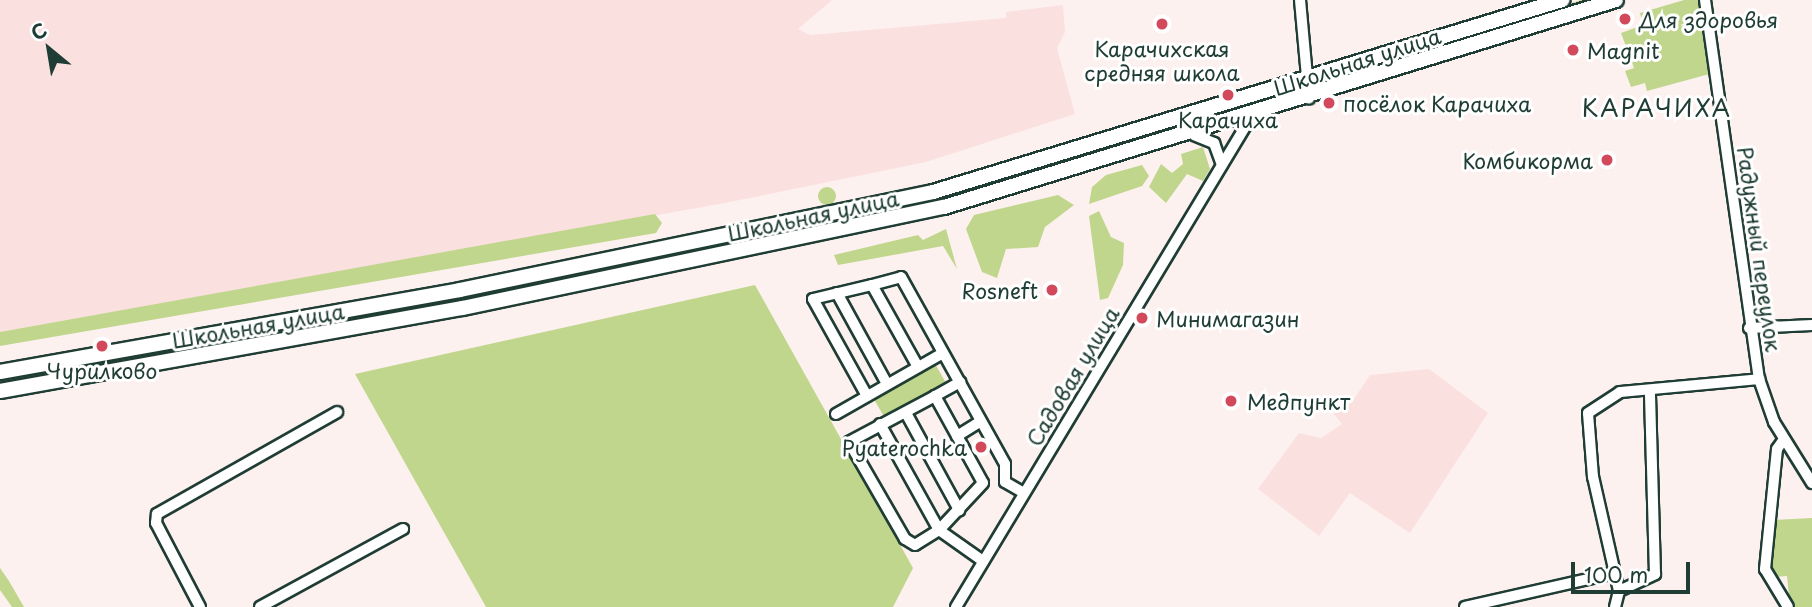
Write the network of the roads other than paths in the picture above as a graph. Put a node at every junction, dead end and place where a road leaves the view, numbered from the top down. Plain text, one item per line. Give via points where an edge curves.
1 (1300, 0) edge
2 (1562, 0) edge
3 (1616, 0) edge
4 (1705, 0) edge
5 (1304, 82) junction
6 (1309, 99) junction
7 (1246, 101) junction
8 (1251, 117) junction
9 (1194, 135) junction
10 (1222, 165) junction
11 (940, 190) junction
12 (944, 207) junction
13 (872, 285) junction
14 (837, 293) junction
15 (1812, 326) edge
16 (1749, 328) junction
17 (943, 353) junction
18 (918, 367) junction
19 (0, 372) edge
20 (1759, 379) junction
21 (960, 382) junction
22 (887, 384) junction
23 (1650, 390) junction
24 (0, 391) edge
25 (867, 396) junction
26 (935, 396) junction
27 (337, 412) dead end
28 (906, 413) junction
29 (836, 414) dead end
30 (981, 421) junction
31 (880, 424) junction
32 (957, 436) junction
33 (1784, 439) junction
34 (1002, 477) junction
35 (983, 483) junction
36 (1812, 483) edge
37 (1024, 493) junction
38 (959, 510) junction
39 (403, 529) dead end
40 (939, 530) junction
41 (984, 561) junction
42 (1615, 573) junction
43 (1619, 592) junction
44 (200, 607) edge
45 (260, 607) edge
46 (956, 607) edge
47 (1465, 607) edge
48 (1615, 607) edge
49 (1788, 607) edge

1 - 5 street, Школьная улица
2 - 5 main road, Школьная улица
3 - 6 main road, Школьная улица
4 - 16 street, Радужный переулок
5 - 6 street, Школьная улица
5 - 7 main road, Школьная улица
6 - 8 main road, Школьная улица
7 - 8 main road
7 - 11 main road, Школьная улица
8 - 9 main road, Школьная улица
8 - 10 street, Садовая улица
9 - 10 street via 1214,143
9 - 12 main road, Школьная улица
10 - 37 street, Садовая улица
11 - 12 main road
11 - 19 main road, Школьная улица via 474,288
12 - 24 main road, Школьная улица via 477,306
13 - 14 street
13 - 17 street via 903,281
13 - 18 street
14 - 22 street
14 - 25 street via 813,299
15 - 16 street
16 - 20 street, Радужный переулок
17 - 18 street
17 - 21 street
18 - 22 street
20 - 23 street
20 - 33 street, Радужный переулок
21 - 26 street
21 - 30 street
22 - 25 street
23 - 42 street via 1620,392 1588,413 1594,477
23 - 43 street via 1655,575
25 - 29 street
26 - 28 street
26 - 32 street
27 - 44 street via 158,514 156,523
28 - 31 street
28 - 38 street
30 - 32 street
30 - 34 street via 1005,464
31 - 40 street
31 - 40 street via 849,442 905,539 915,545
32 - 35 street
33 - 36 street, Радужный переулок
33 - 49 street via 1777,449 1765,569
34 - 35 street
34 - 37 street
35 - 38 street
37 - 41 street, Садовая улица
38 - 40 street
39 - 45 street
40 - 41 street
41 - 46 street, Садовая улица
42 - 43 street
42 - 47 street
43 - 48 street

